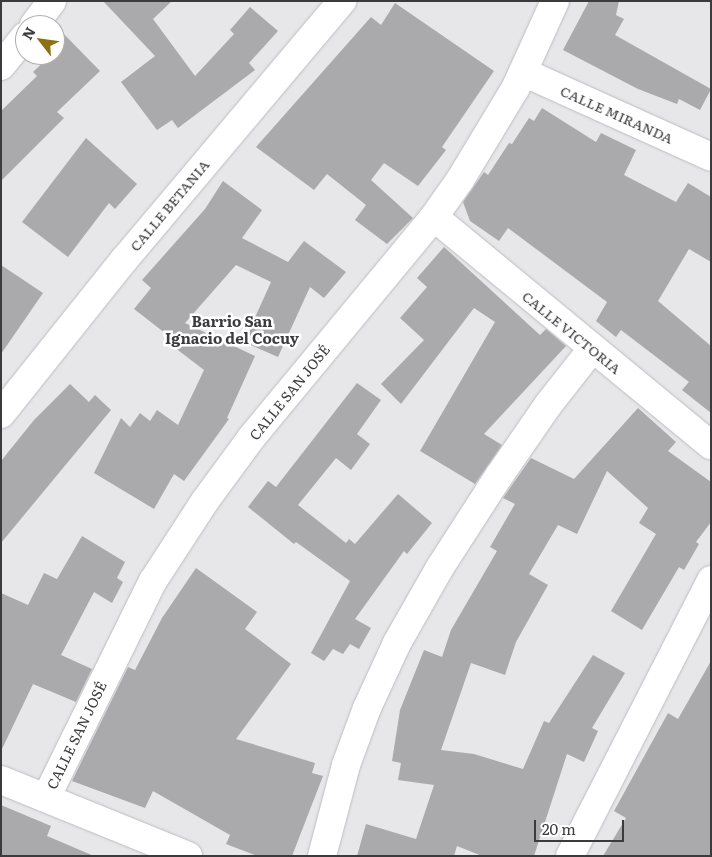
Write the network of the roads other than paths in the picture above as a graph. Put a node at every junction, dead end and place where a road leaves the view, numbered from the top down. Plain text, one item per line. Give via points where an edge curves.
1 (52, 1) edge
2 (342, 1) edge
3 (555, 1) edge
4 (42, 15) edge
5 (15, 48) edge
6 (1, 66) edge
7 (523, 72) junction
8 (711, 157) edge
9 (434, 217) junction
10 (592, 349) junction
11 (1, 414) edge
12 (711, 445) edge
13 (711, 580) edge
14 (1, 780) edge
15 (46, 798) junction
16 (188, 856) edge
17 (322, 856) edge
18 (570, 856) edge

1 - 4 street
2 - 11 street, CALLE BETANIA via 124,260
3 - 7 street, CALLE SAN JOSÉ
5 - 6 street
7 - 8 street, CALLE MIRANDA
7 - 9 street, CALLE SAN JOSÉ via 489,134
9 - 10 street, CALLE VICTORIA
9 - 15 street, CALLE SAN JOSÉ via 332,338 205,501 134,616
10 - 12 street, CALLE VICTORIA
10 - 17 street via 499,476 439,568 397,643 366,708
13 - 18 street
14 - 15 street
15 - 16 street

